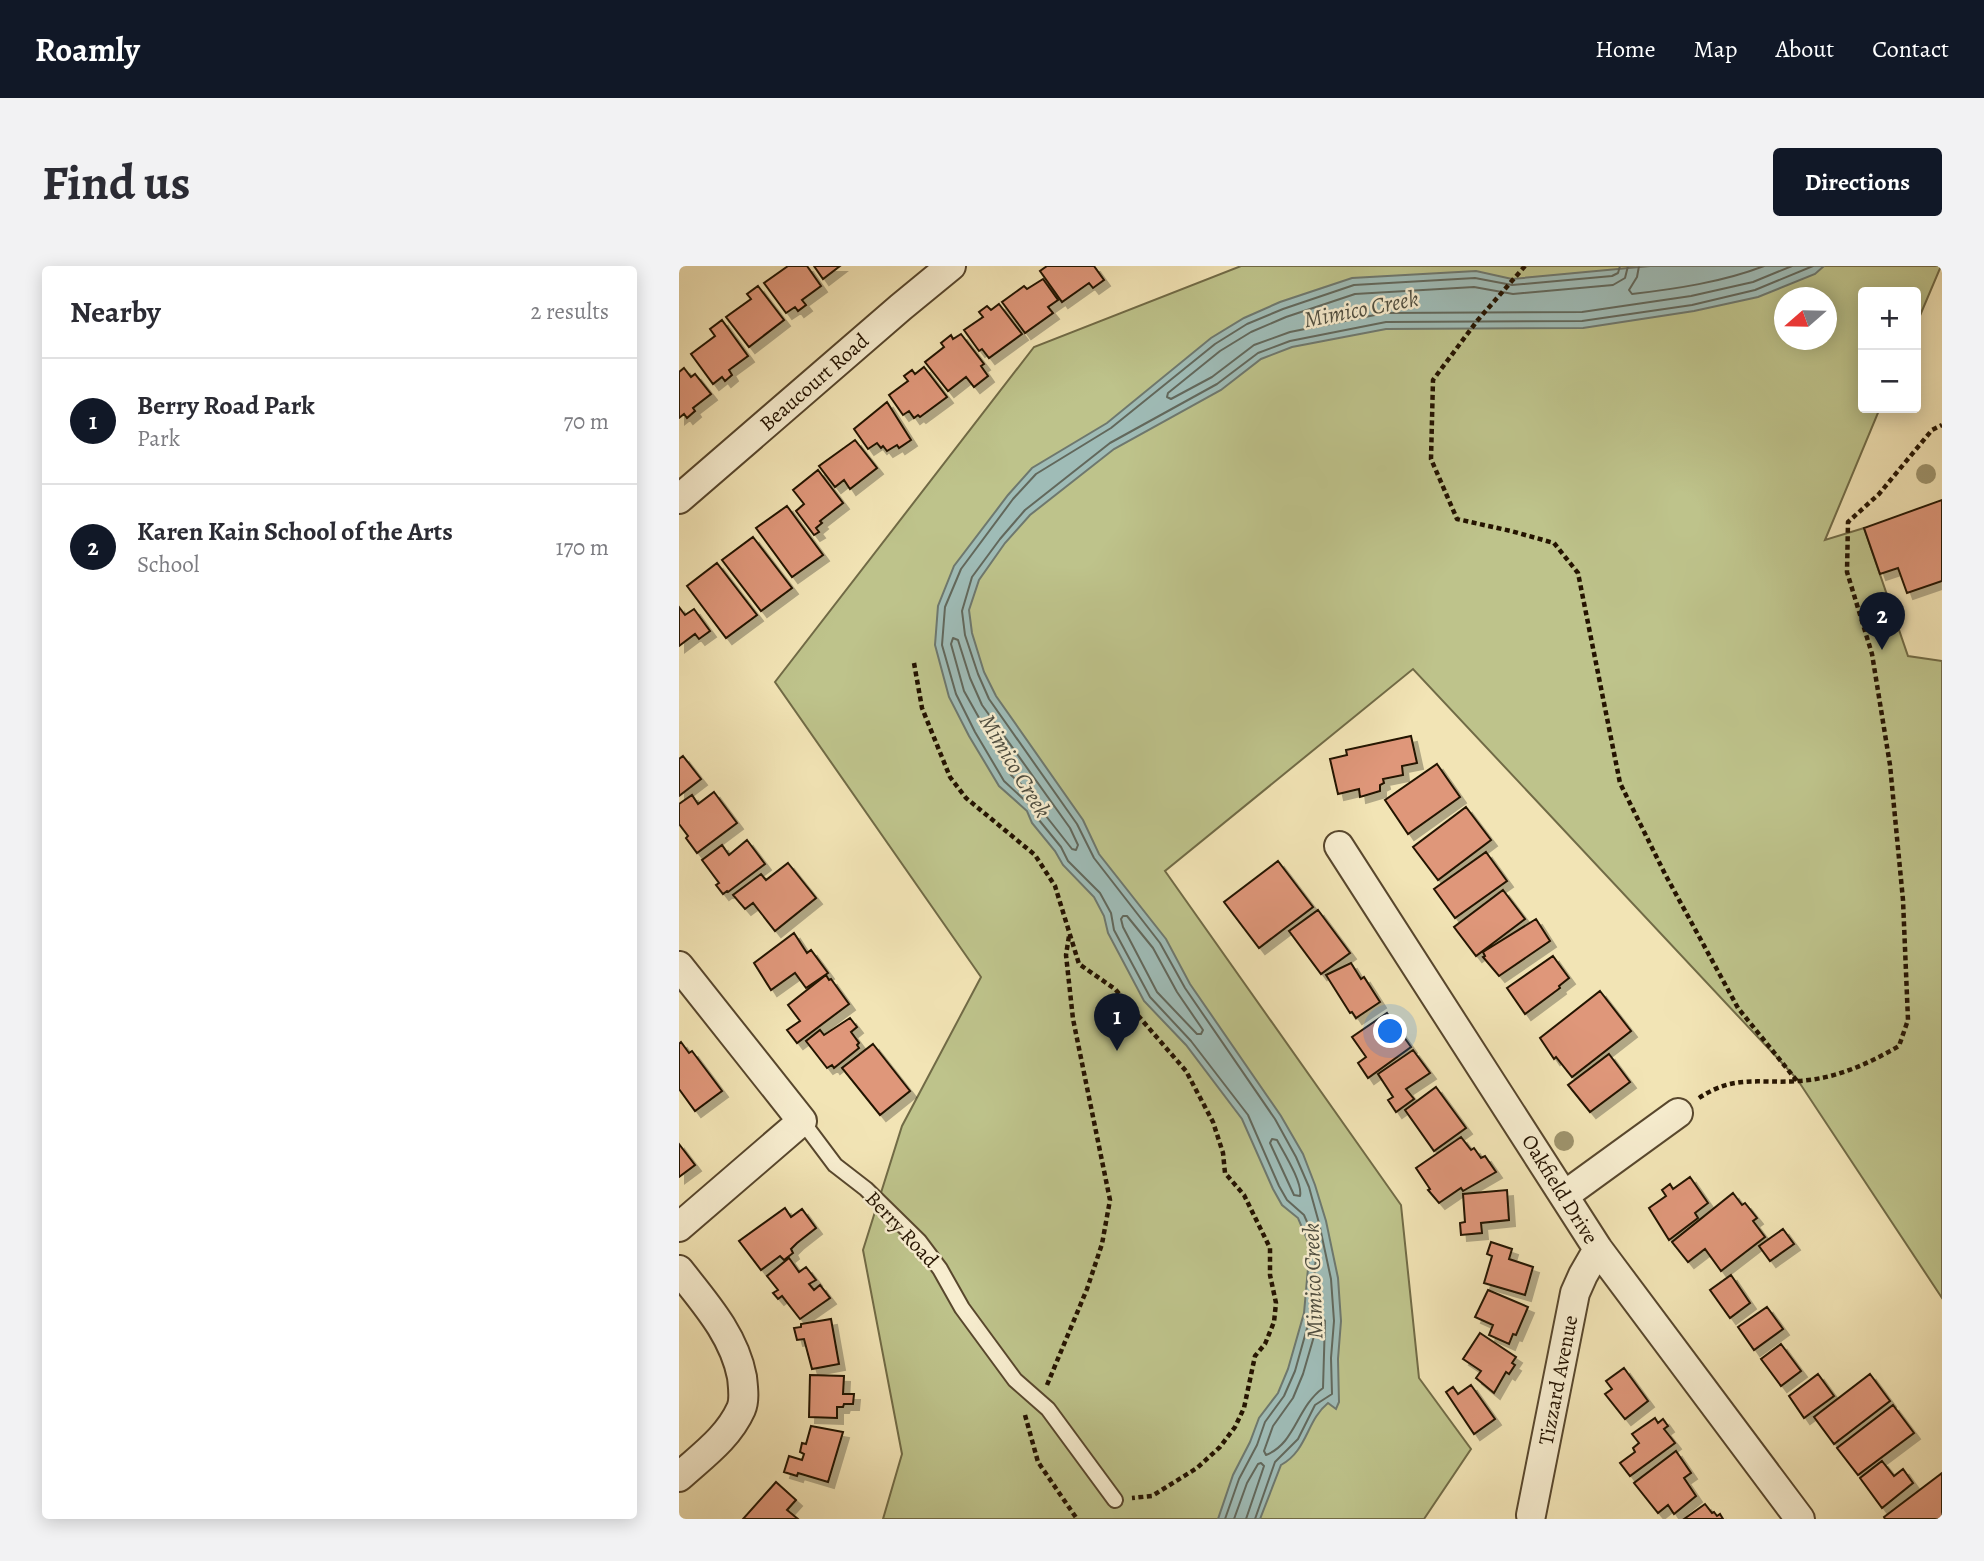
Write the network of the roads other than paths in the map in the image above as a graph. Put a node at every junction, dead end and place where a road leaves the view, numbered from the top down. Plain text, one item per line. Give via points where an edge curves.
1 (951, 266) edge
2 (679, 499) edge
3 (1339, 846) dead end
4 (679, 966) edge
5 (1678, 1113) road end
6 (802, 1121) junction
7 (1565, 1195) junction
8 (679, 1227) edge
9 (1598, 1249) junction
10 (679, 1270) edge
11 (679, 1477) edge
12 (1115, 1500) road end
13 (1531, 1515) dead end
14 (1800, 1519) edge

1 - 2 street, Beaucourt Road
3 - 7 street, Oakfield Drive
4 - 6 street, Berry Road
5 - 7 street
6 - 8 street
6 - 12 lane, Berry Road via 835,1165 876,1197 919,1241 1015,1380 1048,1409
7 - 9 street, Oakfield Drive
9 - 13 street, Tizzard Avenue via 1575,1293
9 - 14 street, Oakfield Drive
10 - 11 street via 731,1341 743,1387 742,1407 730,1427

